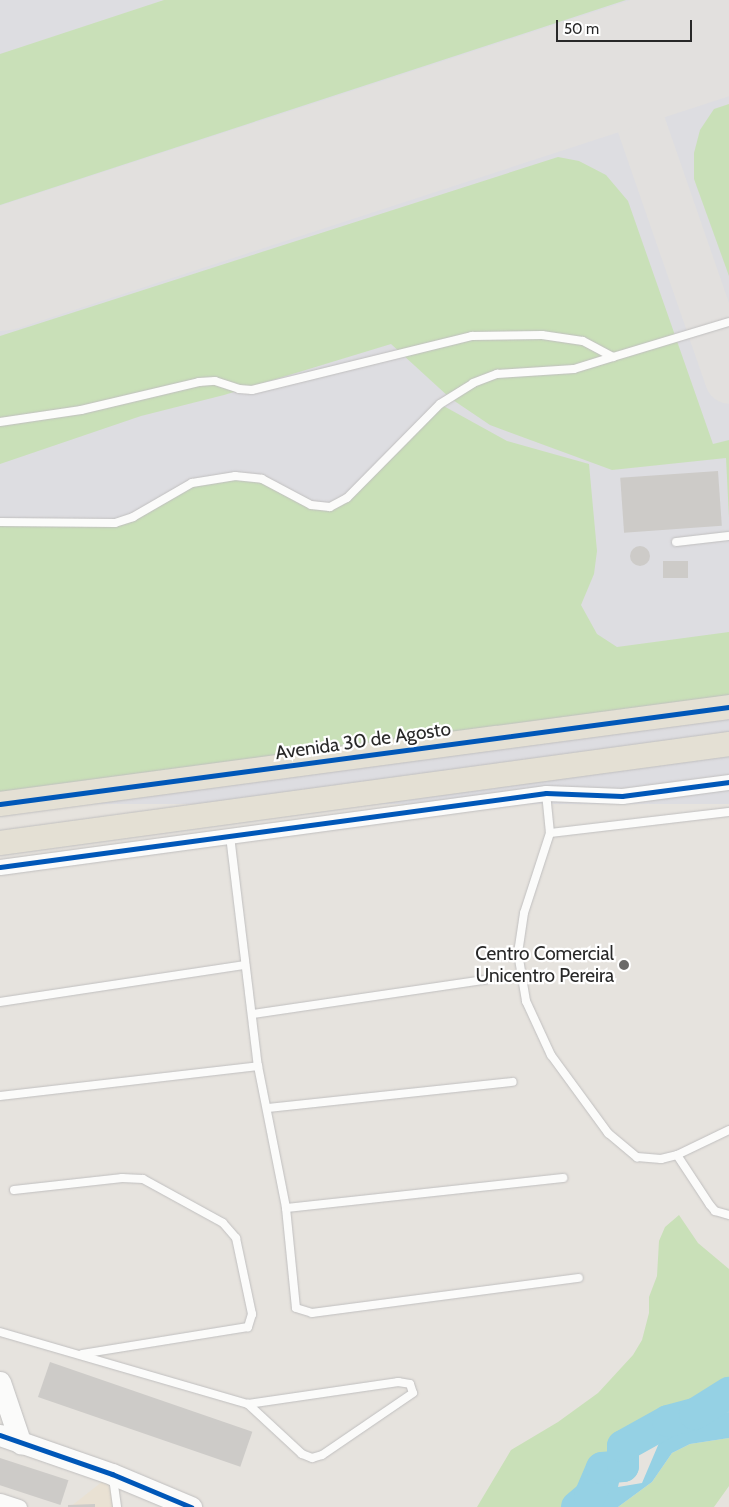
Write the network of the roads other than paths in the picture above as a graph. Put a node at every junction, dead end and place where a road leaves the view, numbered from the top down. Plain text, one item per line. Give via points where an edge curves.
1 (729, 322) edge
2 (613, 357) junction
3 (0, 422) edge
4 (0, 522) edge
5 (729, 536) edge
6 (676, 542) dead end
7 (729, 707) edge
8 (729, 744) edge
9 (540, 770) junction
10 (729, 782) edge
11 (546, 793) junction
12 (0, 804) edge
13 (729, 812) edge
14 (550, 833) junction
15 (230, 836) junction
16 (0, 843) edge
17 (0, 867) edge
18 (245, 965) junction
19 (489, 978) dead end
20 (0, 1002) edge
21 (253, 1014) junction
22 (258, 1066) junction
23 (513, 1082) dead end
24 (0, 1096) edge
25 (268, 1108) junction
26 (729, 1130) edge
27 (677, 1155) junction
28 (563, 1178) dead end
29 (14, 1190) dead end
30 (286, 1208) junction
31 (729, 1215) edge
32 (579, 1278) dead end
33 (0, 1332) edge
34 (80, 1354) junction
35 (0, 1382) edge
36 (248, 1404) junction
37 (0, 1435) edge
38 (22, 1444) junction
39 (112, 1474) junction
40 (0, 1501) edge
41 (19, 1507) edge
42 (117, 1507) edge
43 (191, 1507) edge

1 - 2 lane
2 - 3 lane via 582,341 499,333 472,336 252,390 239,390 215,381 198,382 81,410
2 - 4 lane via 574,369 497,374 464,387 440,404 347,498 330,507 311,505 262,479 235,476 192,483 133,517 115,523
5 - 6 lane
7 - 12 main road, Avenida 30 de Agosto
8 - 9 main road
9 - 11 street
9 - 16 main road
10 - 11 street via 622,796
11 - 14 lane
11 - 15 street
13 - 14 lane
14 - 27 lane via 519,934 520,977 535,1024 551,1055 608,1132 624,1148 648,1159
15 - 17 street
15 - 18 lane
18 - 20 lane
18 - 21 lane
19 - 21 lane
21 - 22 lane
22 - 24 lane
22 - 25 lane
23 - 25 lane
25 - 30 lane
26 - 27 lane
27 - 31 lane via 715,1211
28 - 30 lane
29 - 34 lane via 136,1178 155,1184 223,1223 236,1238 252,1314 248,1327
30 - 32 lane via 294,1305 306,1313
33 - 34 lane
34 - 36 lane
35 - 38 street
36 - 36 lane via 302,1454 312,1458 322,1455 413,1393 410,1384 398,1382
37 - 38 street
38 - 39 street
39 - 42 lane
39 - 43 street
40 - 41 street

